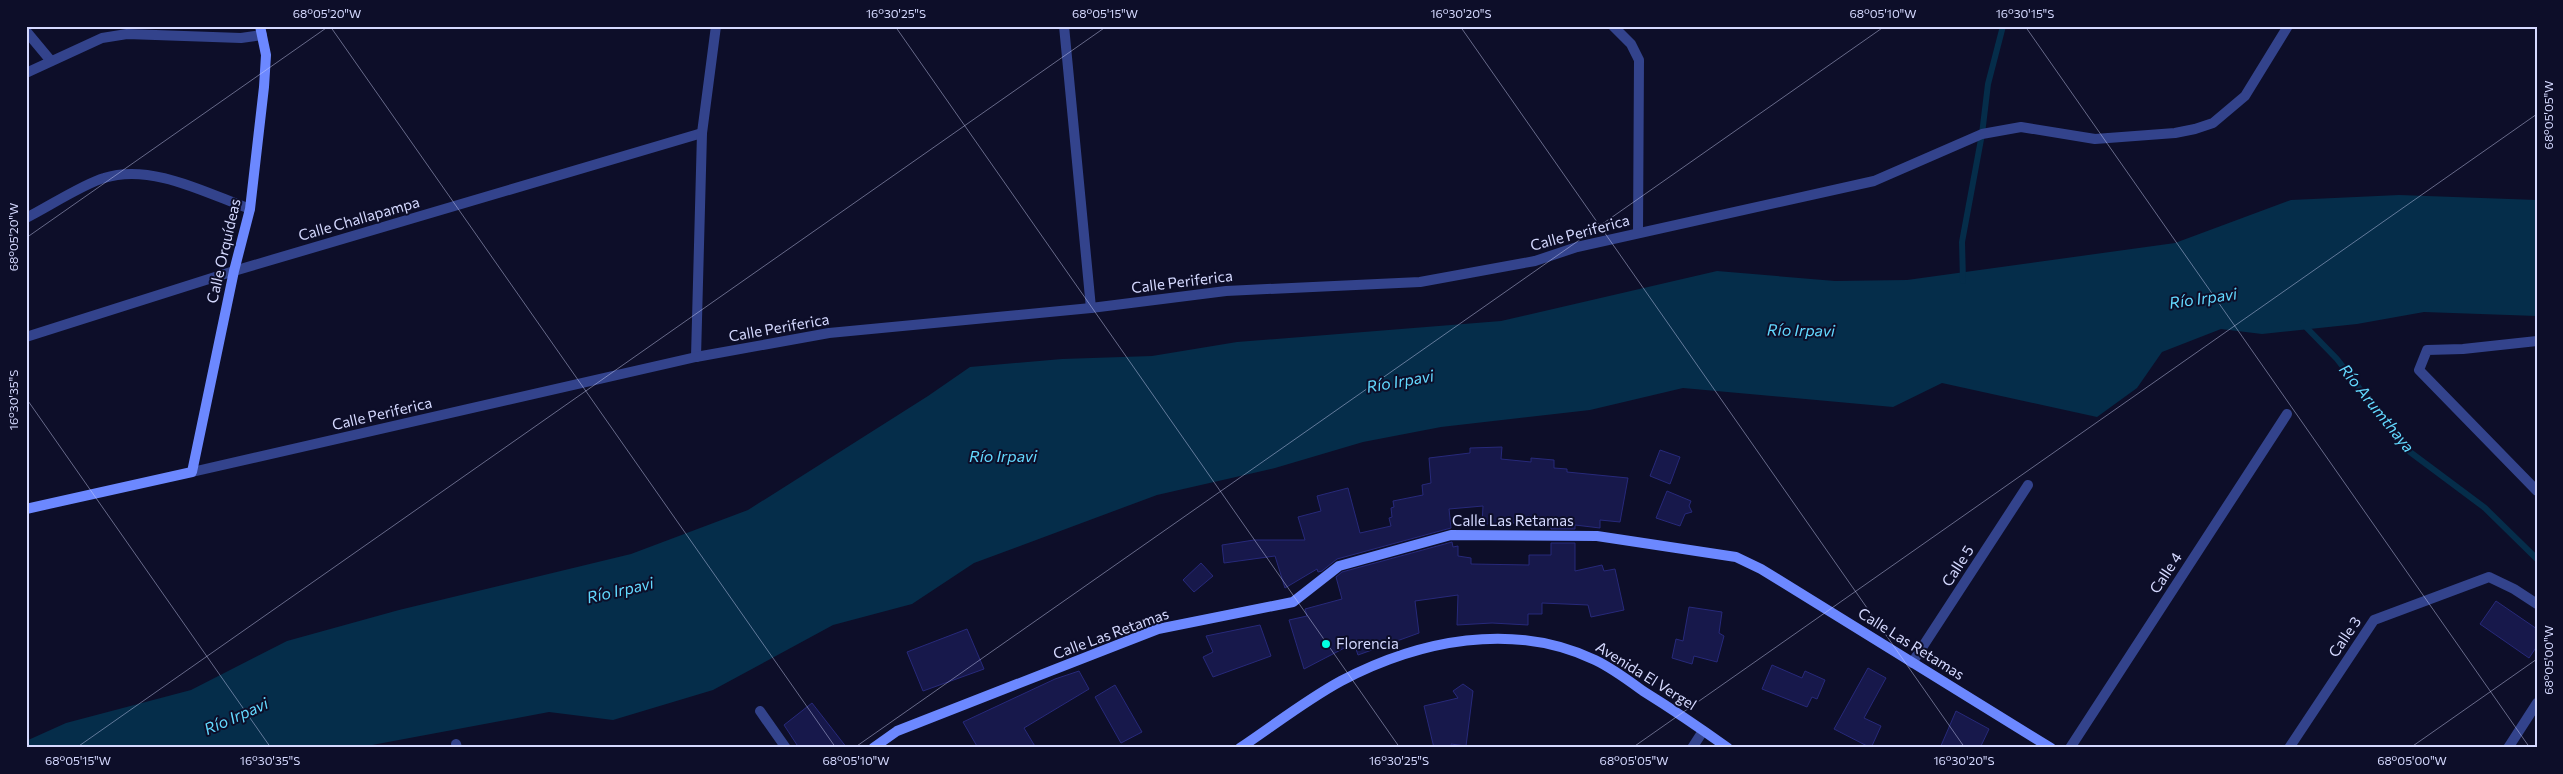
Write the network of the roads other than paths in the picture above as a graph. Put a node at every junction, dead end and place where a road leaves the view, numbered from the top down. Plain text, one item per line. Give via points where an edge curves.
1 (716, 26) edge
2 (1064, 26) edge
3 (1613, 26) edge
4 (2288, 26) edge
5 (261, 30) edge
6 (26, 31) edge
7 (50, 61) junction
8 (26, 73) edge
9 (702, 133) junction
10 (250, 209) junction
11 (26, 218) edge
12 (1638, 233) junction
13 (234, 271) junction
14 (1091, 308) junction
15 (26, 337) edge
16 (2537, 341) edge
17 (696, 357) junction
18 (2287, 414) dead end
19 (192, 472) junction
20 (2028, 485) dead end
21 (2537, 491) edge
22 (26, 509) edge
23 (2537, 604) edge
24 (1912, 663) junction
25 (2537, 703) edge
26 (760, 711) dead end
27 (1703, 731) junction
28 (786, 748) edge
29 (873, 748) edge
30 (1240, 748) edge
31 (1692, 748) edge
32 (1728, 748) edge
33 (2051, 748) edge
34 (2070, 748) edge
35 (2289, 748) edge
36 (2508, 748) edge

1 - 9 street
2 - 14 street
3 - 12 street via 1631,44 1639,60
4 - 12 street, Calle Periferica via 2245,96 2213,123 2195,129 2095,139 2021,127 1982,134 1874,180
5 - 7 street via 242,38 127,34 102,38
5 - 10 street, Calle Orquídeas via 266,55
6 - 7 street
7 - 8 street
9 - 13 street, Calle Challapampa
9 - 17 street
10 - 11 street via 157,176 131,172 103,178
10 - 13 street, Calle Orquídeas
12 - 14 street, Calle Periferica via 1535,261 1420,282 1226,291
13 - 15 street, Calle Challapampa
13 - 19 street, Calle Orquídeas
14 - 17 street, Calle Periferica via 829,333
16 - 21 street via 2427,350 2419,370
17 - 19 street, Calle Periferica
18 - 34 street, Calle 4
19 - 22 street, Calle Periferica
20 - 24 street, Calle 5
23 - 35 street, Calle 3 via 2489,577 2374,620
24 - 29 street, Calle Las Retamas via 1762,569 1736,557 1596,536 1451,535 1339,566 1293,602 1158,629 897,731
24 - 33 street, Calle Las Retamas
25 - 36 street
26 - 28 street
27 - 30 street, Avenida El Vergel via 1598,661 1570,649 1533,641 1486,638 1442,644 1387,660 1340,682
27 - 31 street
27 - 32 street, Avenida El Vergel

